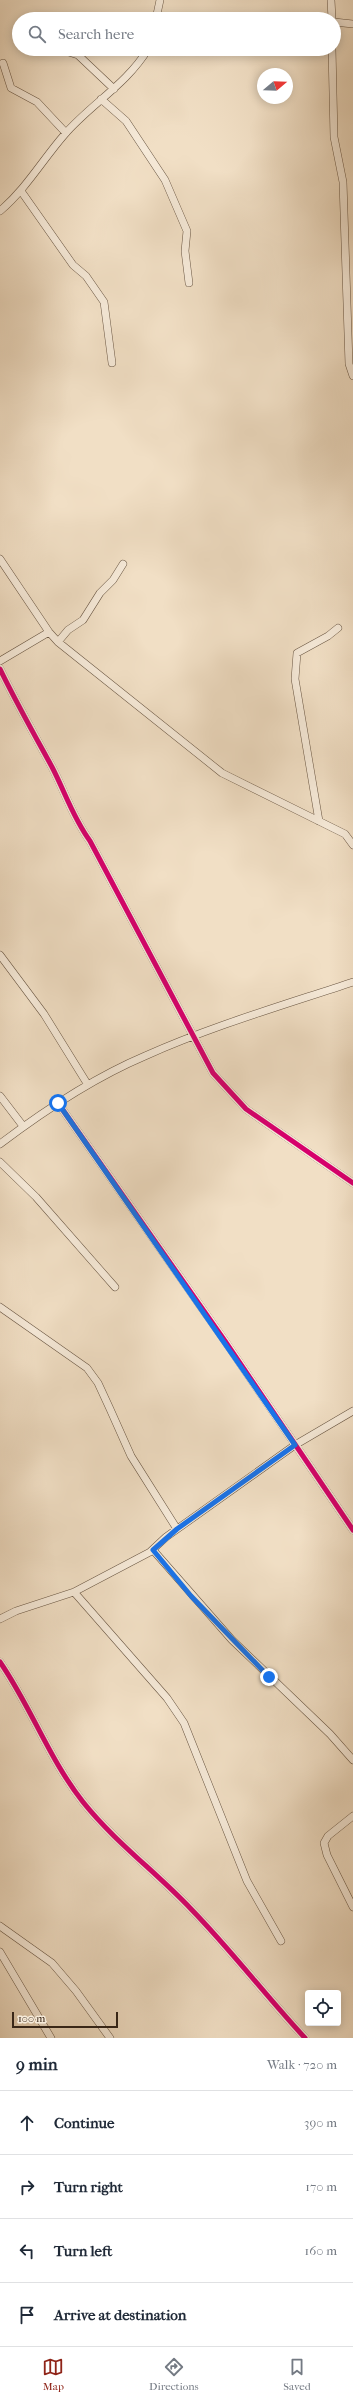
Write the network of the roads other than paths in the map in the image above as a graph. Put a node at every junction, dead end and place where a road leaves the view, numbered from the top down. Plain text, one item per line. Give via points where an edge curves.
1 (160, 0) edge
2 (330, 0) edge
3 (157, 12) edge
4 (331, 12) edge
5 (341, 23) edge
6 (353, 24) edge
7 (79, 56) edge
8 (143, 56) edge
9 (332, 56) edge
10 (3, 63) dead end
11 (114, 89) junction
12 (101, 99) junction
13 (66, 133) junction
14 (21, 191) junction
15 (0, 211) edge
16 (189, 283) dead end
17 (112, 363) dead end
18 (353, 376) edge
19 (0, 559) edge
20 (123, 564) dead end
21 (338, 628) dead end
22 (49, 632) junction
23 (58, 642) junction
24 (0, 661) edge
25 (0, 669) edge
26 (319, 821) junction
27 (353, 845) edge
28 (0, 955) edge
29 (353, 982) edge
30 (195, 1036) junction
31 (88, 1085) junction
32 (0, 1096) edge
33 (58, 1103) junction
34 (23, 1126) junction
35 (0, 1144) edge
36 (0, 1162) edge
37 (353, 1183) edge
38 (115, 1287) dead end
39 (0, 1306) edge
40 (353, 1411) edge
41 (295, 1445) junction
42 (177, 1529) junction
43 (353, 1530) edge
44 (153, 1550) junction
45 (74, 1592) junction
46 (0, 1619) edge
47 (0, 1662) edge
48 (353, 1760) edge
49 (353, 1816) edge
50 (353, 1907) edge
51 (0, 1926) edge
52 (281, 1942) dead end
53 (0, 1952) edge
54 (51, 2038) edge
55 (110, 2038) edge
56 (305, 2038) edge

1 - 3 street
2 - 4 street
5 - 6 street
7 - 11 street
8 - 11 street
9 - 18 street via 334,138 342,182 348,364
10 - 13 street via 11,88 37,102
11 - 12 street
12 - 13 street
12 - 16 street via 126,121 165,180 187,231 185,251
13 - 14 street
14 - 15 street
14 - 17 street via 73,265 86,276 104,302
19 - 22 street
20 - 23 street via 83,620 68,630
21 - 26 street via 298,653 296,679
22 - 23 street
22 - 24 street
23 - 26 street via 222,773
25 - 30 street via 78,824 90,841
26 - 27 street via 345,834
28 - 31 street via 44,1014
29 - 30 street
30 - 31 street via 144,1056
30 - 37 street via 213,1073 246,1109
31 - 33 street
32 - 34 street
33 - 34 street
33 - 41 street
34 - 35 street
36 - 38 street via 36,1197
39 - 42 street via 87,1368 98,1383 131,1456
40 - 41 street
41 - 42 street
41 - 43 street
42 - 44 street
44 - 45 street
44 - 48 street via 232,1640 330,1734
45 - 46 street via 16,1611
45 - 52 street via 167,1698 184,1723 247,1881
47 - 56 street via 82,1801 104,1827 192,1909
49 - 50 street via 328,1836 324,1843 326,1855
51 - 55 street via 52,1963
53 - 54 street

